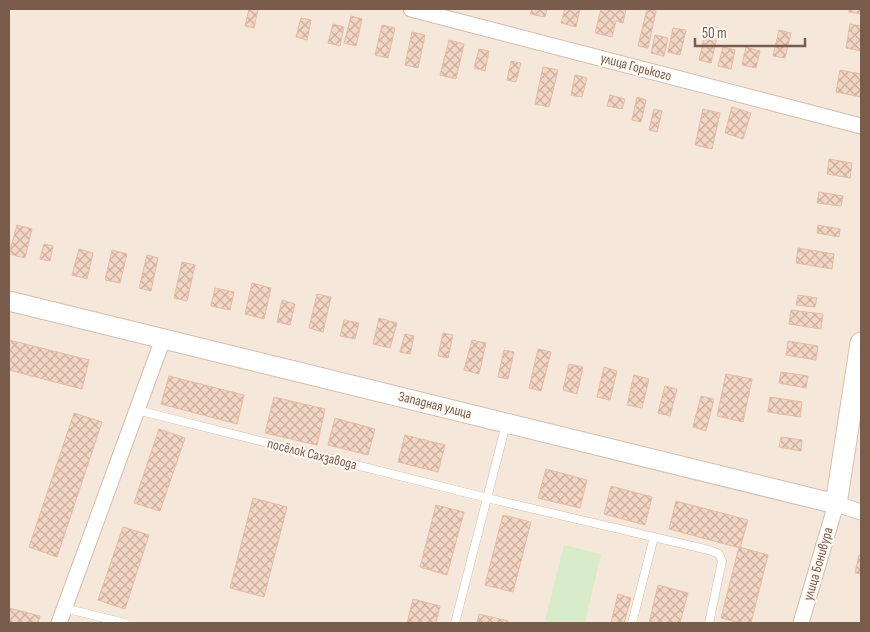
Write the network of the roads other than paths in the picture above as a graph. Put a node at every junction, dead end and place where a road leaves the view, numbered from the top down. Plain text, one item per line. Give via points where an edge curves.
1 (410, 9) edge
2 (861, 126) edge
3 (9, 301) edge
4 (163, 338) junction
5 (861, 343) edge
6 (137, 410) junction
7 (507, 423) junction
8 (487, 498) junction
9 (836, 504) junction
10 (861, 512) edge
11 (654, 537) junction
12 (64, 608) junction
13 (59, 623) edge
14 (125, 623) edge
15 (455, 623) edge
16 (632, 623) edge
17 (709, 623) edge
18 (801, 623) edge

1 - 2 street, улица Горького
3 - 4 street, Западная улица
4 - 6 street
4 - 7 street, Западная улица
5 - 9 main road
6 - 8 lane, посёлок Сахзавода
6 - 12 street
7 - 8 lane
7 - 9 street, Западная улица
8 - 11 lane, посёлок Сахзавода
8 - 15 lane
9 - 10 street, Западная улица
9 - 18 street, улица Бонивура
11 - 16 lane
11 - 17 lane, посёлок Сахзавода via 719,554 722,561
12 - 13 street
12 - 14 lane

